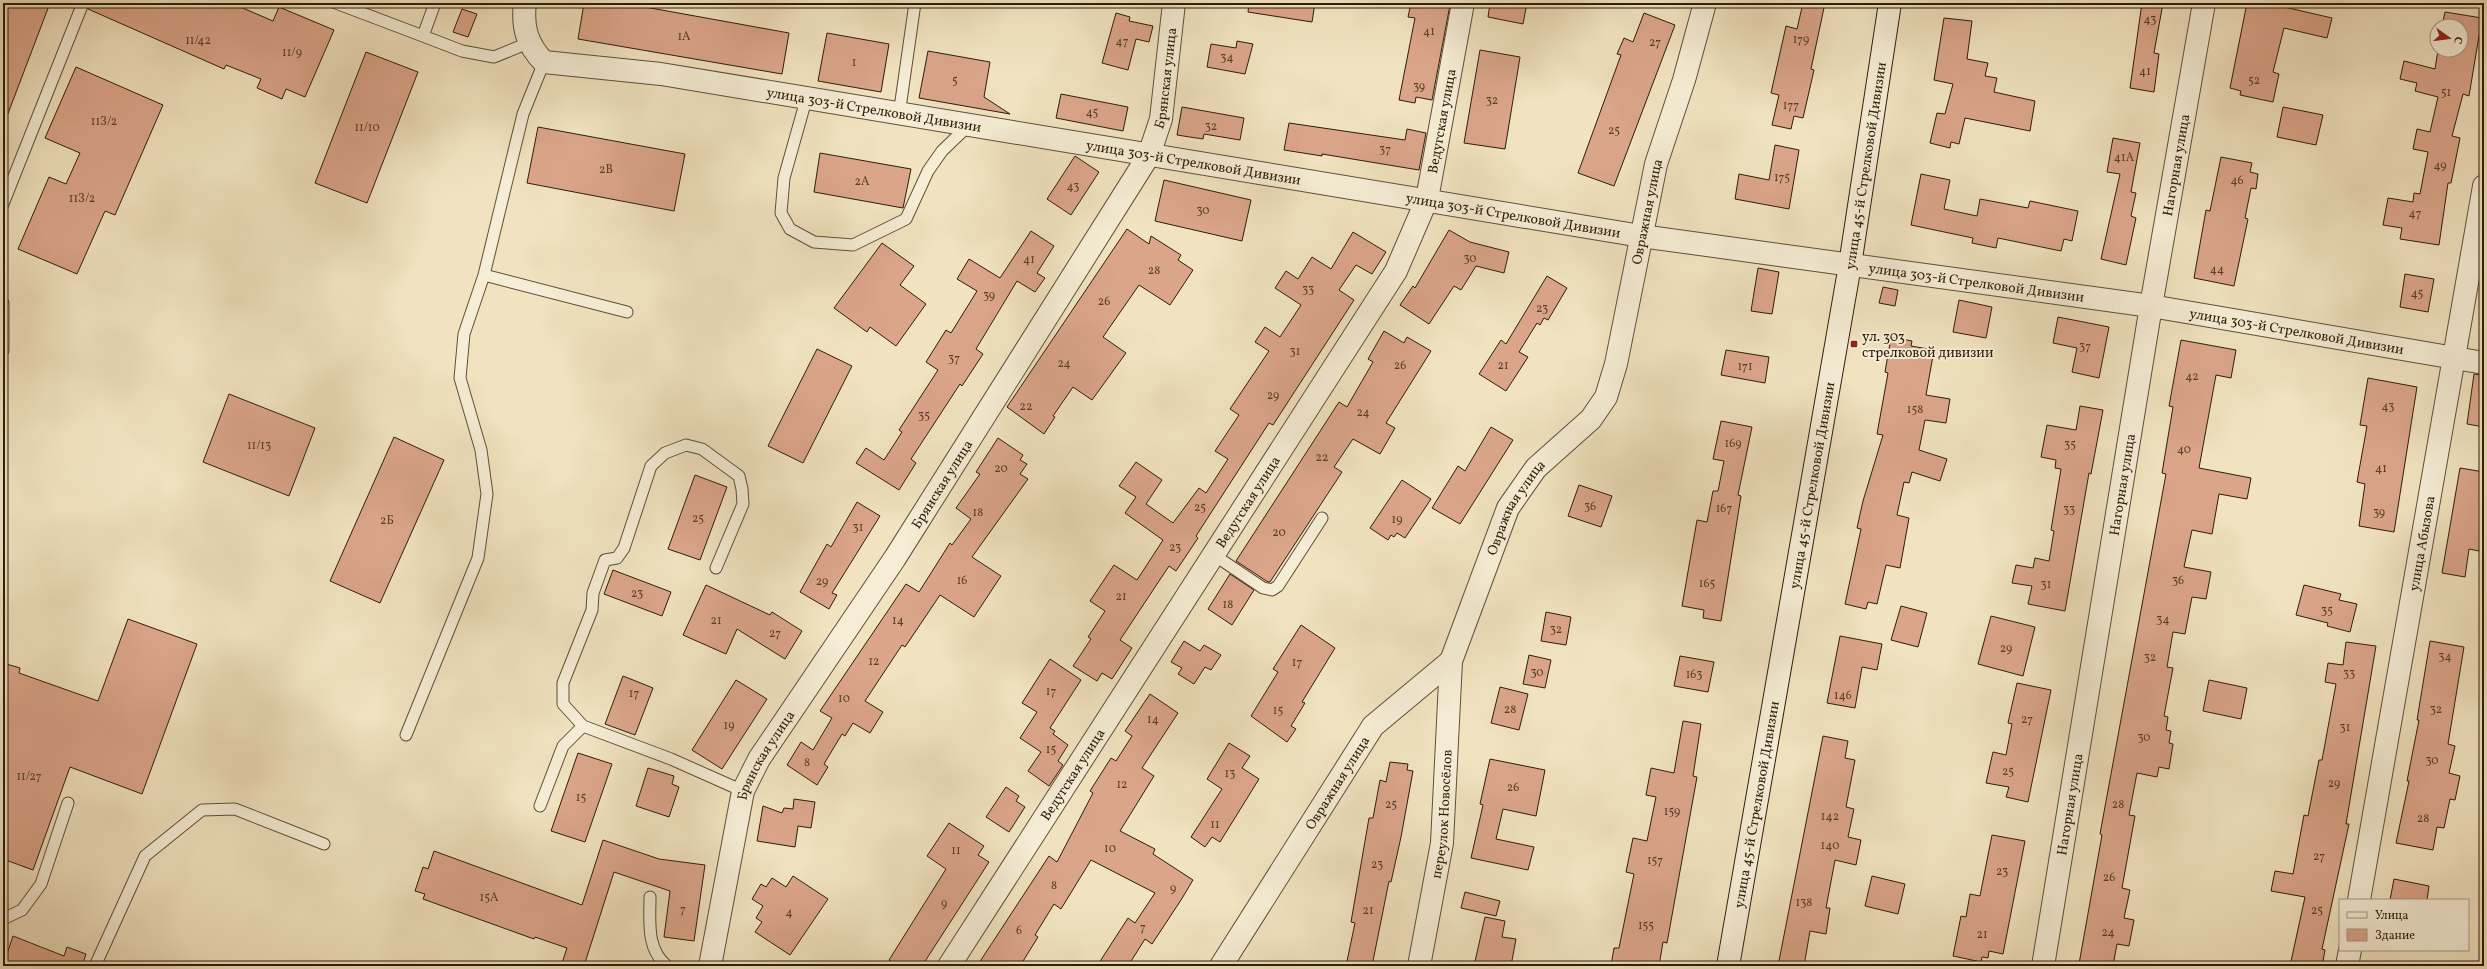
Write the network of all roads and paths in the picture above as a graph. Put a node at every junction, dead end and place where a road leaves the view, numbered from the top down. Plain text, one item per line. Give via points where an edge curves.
1 (83, 3) edge
2 (336, 3) edge
3 (435, 3) edge
4 (525, 3) edge
5 (915, 3) edge
6 (1174, 3) edge
7 (1463, 3) edge
8 (1705, 3) edge
9 (1890, 3) edge
10 (2204, 3) edge
11 (423, 36) junction
12 (528, 43) junction
13 (544, 62) junction
14 (806, 100) junction
15 (899, 115) junction
16 (969, 125) junction
17 (1150, 155) junction
18 (2484, 186) edge
19 (1427, 199) junction
20 (3, 204) edge
21 (1641, 236) junction
22 (1850, 265) junction
23 (484, 275) junction
24 (3, 303) edge
25 (2151, 306) junction
26 (627, 312) dead end
27 (3, 351) edge
28 (2454, 358) junction
29 (2484, 363) edge
30 (1322, 518) dead end
31 (1214, 555) junction
32 (716, 568) dead end
33 (1451, 661) junction
34 (583, 726) junction
35 (406, 735) dead end
36 (743, 791) junction
37 (68, 803) dead end
38 (540, 806) dead end
39 (324, 844) dead end
40 (650, 897) dead end
41 (2359, 899) edge
42 (3, 919) edge
43 (2350, 951) edge
44 (96, 966) edge
45 (667, 966) edge
46 (710, 966) edge
47 (948, 966) edge
48 (1221, 966) edge
49 (1419, 966) edge
50 (1728, 966) edge
51 (2043, 966) edge
52 (2347, 966) edge

1 - 20 lane
2 - 11 lane
3 - 11 lane
4 - 12 street via 523,18
5 - 15 lane
6 - 17 street, Брянская улица via 1161,119
7 - 19 street, Ведугская улица
8 - 21 street, Овражная улица via 1684,80 1656,164
9 - 22 street, улица 45-й Стрелковой Дивизии
10 - 25 street, Нагорная улица
11 - 12 lane via 462,51 494,57
12 - 13 street
13 - 14 street, улица 303-й Стрелковой Дивизии via 661,74
13 - 23 lane via 523,114
14 - 15 street, улица 303-й Стрелковой Дивизии
14 - 16 lane via 784,178 781,213 790,228 814,242 853,245 906,220 928,171 942,151
15 - 16 street, улица 303-й Стрелковой Дивизии
16 - 17 street, улица 303-й Стрелковой Дивизии
17 - 19 street, улица 303-й Стрелковой Дивизии
17 - 36 street, Брянская улица via 895,558 759,759
18 - 28 street, улица Абызова
19 - 21 street, улица 303-й Стрелковой Дивизии
19 - 31 street, Ведугская улица via 1396,271
21 - 22 street, улица 303-й Стрелковой Дивизии
21 - 33 street, Овражная улица via 1616,364 1606,397 1591,419 1536,468 1508,508
22 - 25 street, улица 303-й Стрелковой Дивизии
22 - 50 street, улица 45-й Стрелковой Дивизии
23 - 26 lane
23 - 35 lane via 464,334 460,378 481,450 487,494 478,558
24 - 27 lane
25 - 28 street, улица 303-й Стрелковой Дивизии
25 - 51 street, Нагорная улица
28 - 29 street, улица 303-й Стрелковой Дивизии
28 - 41 street, улица Абызова
30 - 31 lane via 1278,586 1272,590 1263,588
31 - 47 street, Ведугская улица
32 - 34 lane via 743,504 739,476 702,449 686,445 665,453 651,466 624,548 617,558 606,560 593,593 592,610 563,683 563,704
33 - 48 street, Овражная улица via 1373,726
33 - 49 street, переулок Новосёлов via 1442,843
34 - 36 lane via 671,758
34 - 38 lane via 563,746
36 - 46 street, Брянская улица
37 - 42 lane via 41,884 22,910
39 - 44 lane via 235,809 202,810 145,856
40 - 45 lane via 649,936 661,961
43 - 52 street

